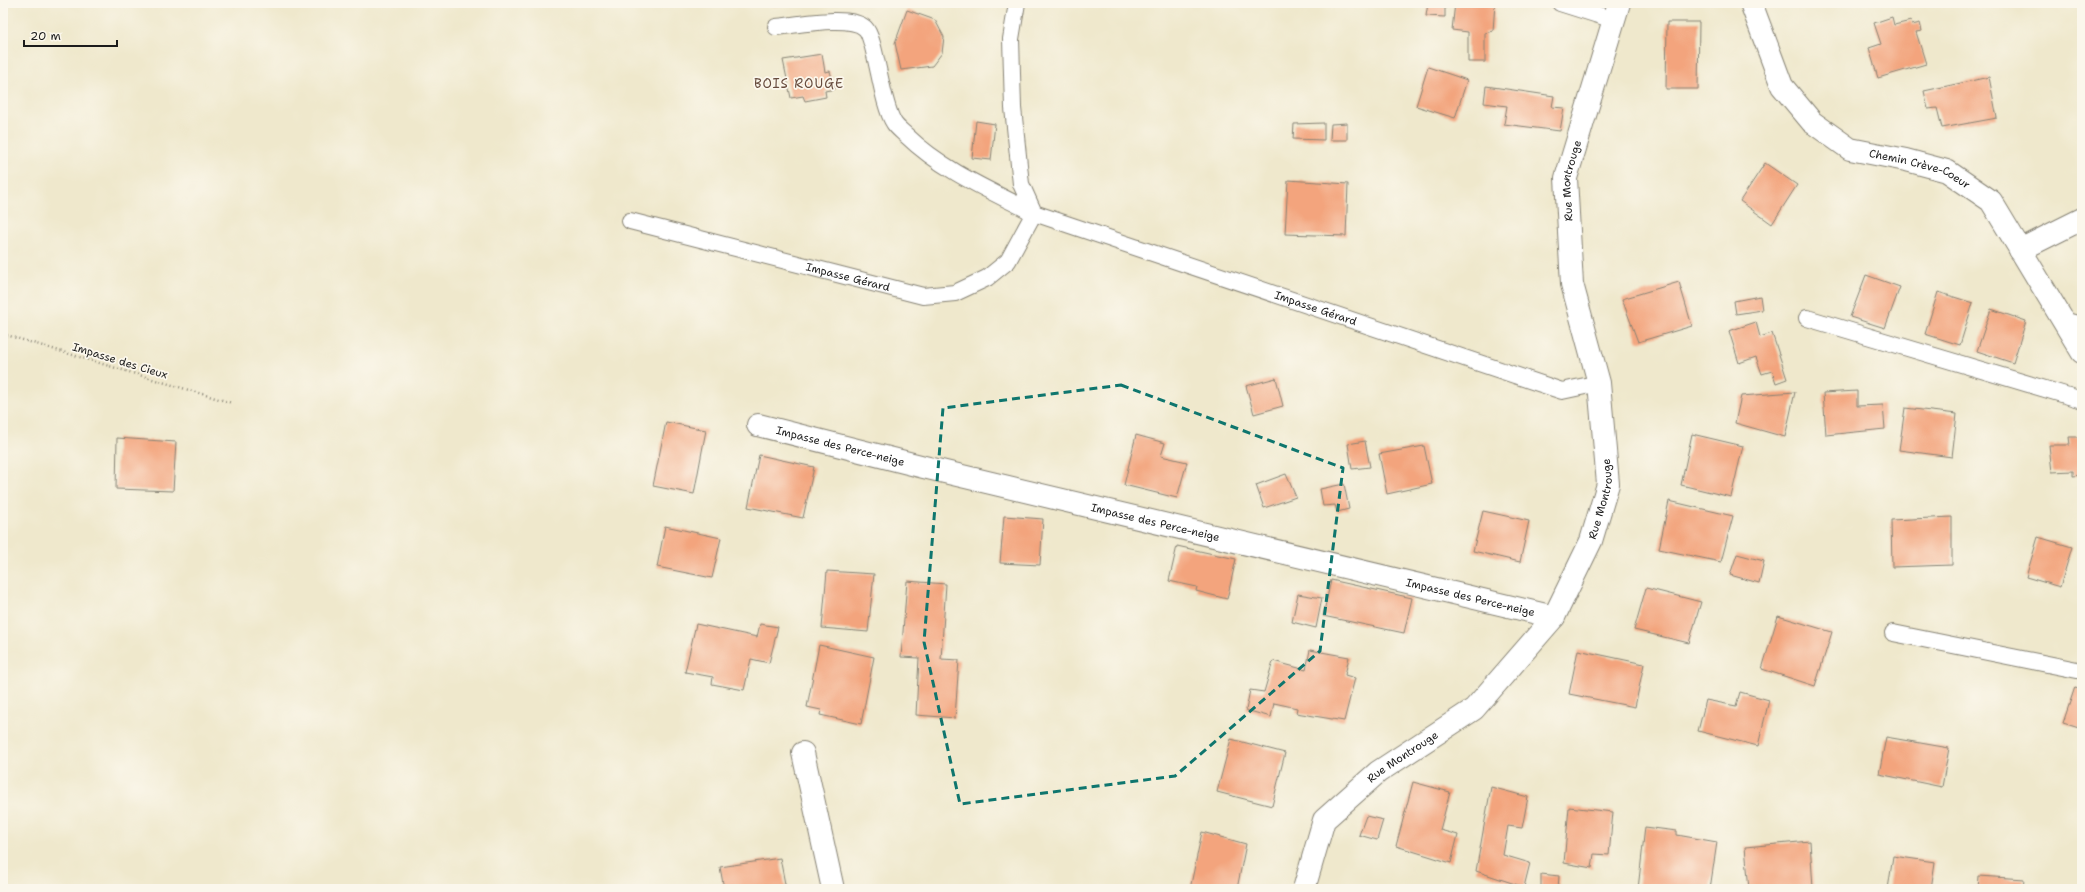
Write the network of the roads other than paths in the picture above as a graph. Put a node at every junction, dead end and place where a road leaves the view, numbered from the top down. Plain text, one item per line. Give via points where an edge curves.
1 (1017, 3) edge
2 (1560, 3) edge
3 (1750, 3) edge
4 (1616, 12) edge
5 (776, 27) dead end
6 (1034, 214) junction
7 (2082, 220) edge
8 (630, 221) dead end
9 (2020, 250) junction
10 (1807, 318) dead end
11 (2072, 323) edge
12 (2082, 352) edge
13 (1599, 383) junction
14 (2082, 400) edge
15 (758, 425) dead end
16 (1554, 617) junction
17 (1893, 633) dead end
18 (2082, 671) edge
19 (803, 754) dead end
20 (833, 889) edge
21 (1304, 889) edge

1 - 6 lane via 1011,39 1013,108 1021,184
2 - 4 lane
3 - 9 main road, Chemin Crève-Coeur via 1782,86 1812,122 1850,149 1947,171 1991,202
4 - 13 main road, Rue Montrouge via 1566,178 1572,284
5 - 6 lane, Impasse Gérard via 843,21 857,23 866,29 884,97 894,123 918,146 952,169
6 - 8 lane, Impasse Gérard via 1008,260 987,278 955,294 923,296
6 - 13 lane, Impasse Gérard via 1562,392
7 - 9 main road
9 - 11 main road, Chemin Crève-Coeur
10 - 14 lane
11 - 12 main road, Chemin Crève-Coeur
13 - 16 main road, Rue Montrouge via 1608,484 1592,542
15 - 16 main road, Impasse des Perce-neige via 939,471
16 - 21 main road, Rue Montrouge via 1474,709 1378,772 1324,820
17 - 18 lane
19 - 20 main road

